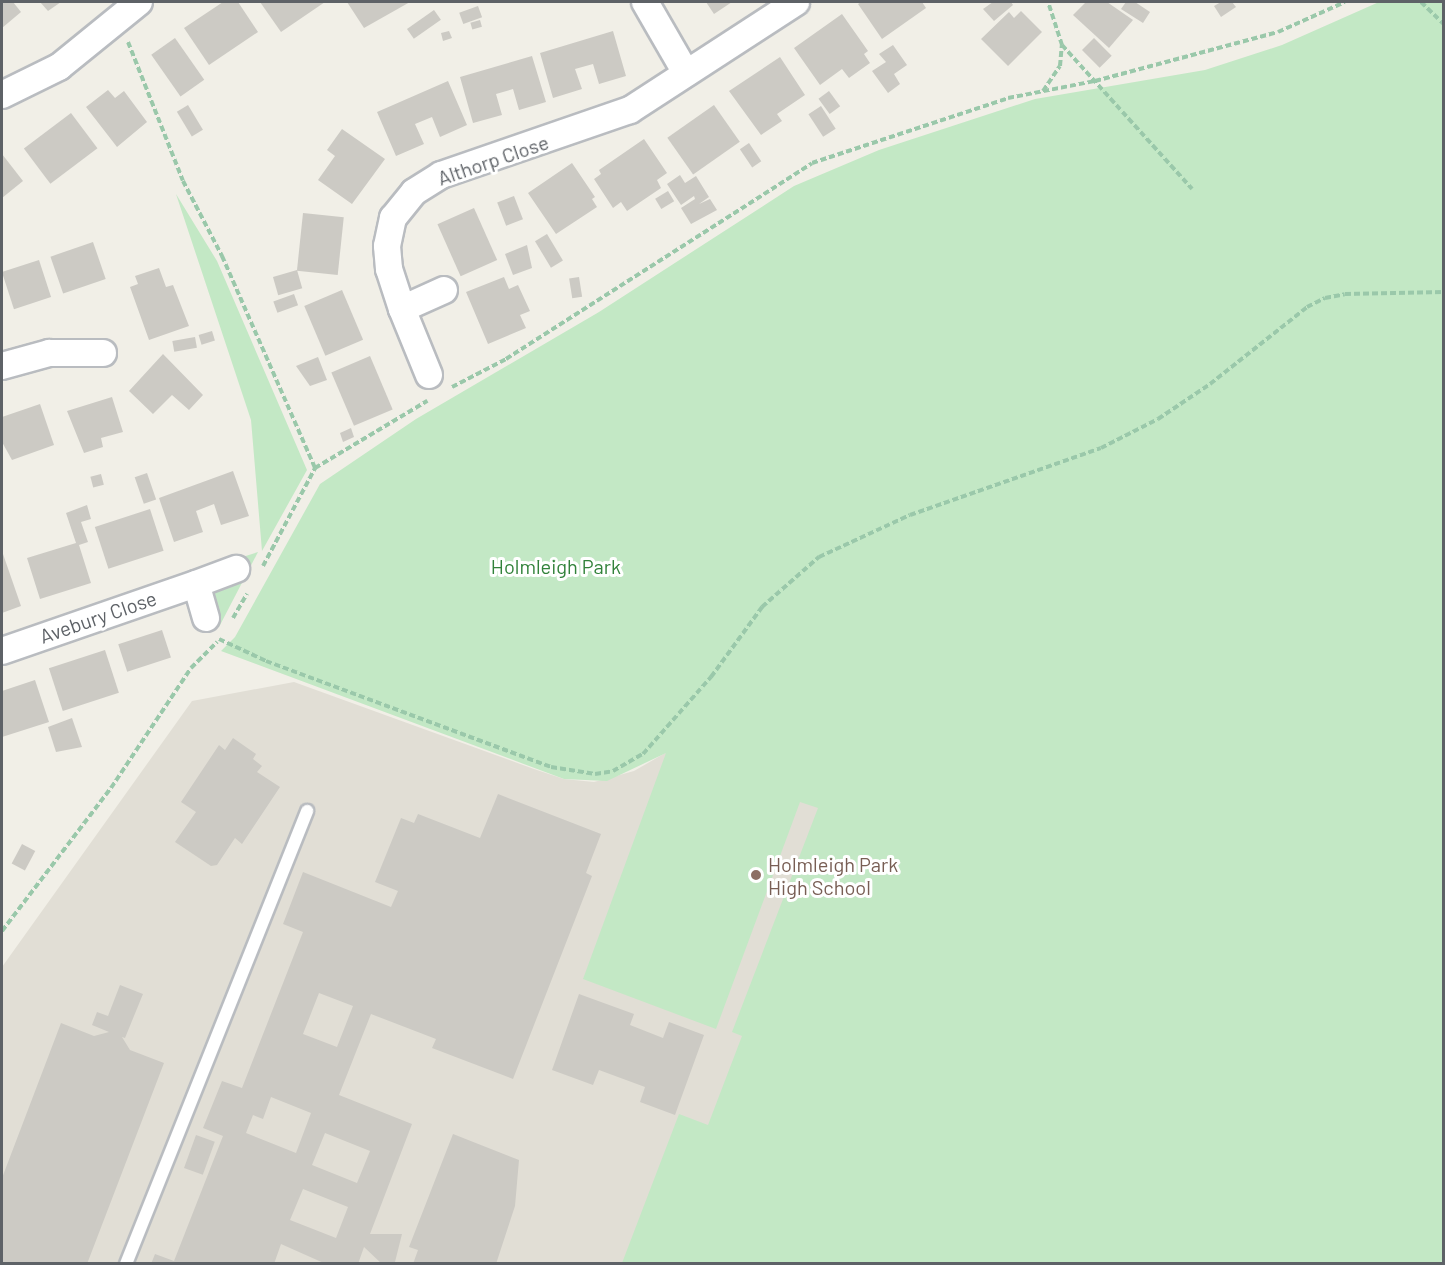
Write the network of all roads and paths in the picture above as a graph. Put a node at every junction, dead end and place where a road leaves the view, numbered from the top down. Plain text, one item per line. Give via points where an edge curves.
1 (139, 2) edge
2 (645, 2) edge
3 (796, 2) edge
4 (1048, 2) edge
5 (1346, 2) edge
6 (1421, 2) edge
7 (116, 20) junction
8 (1443, 24) edge
9 (1062, 45) junction
10 (686, 73) junction
11 (1095, 81) junction
12 (1044, 91) junction
13 (2, 95) edge
14 (1192, 189) dead end
15 (444, 290) dead end
16 (1443, 292) edge
17 (402, 309) junction
18 (103, 353) dead end
19 (2, 366) edge
20 (438, 386) junction
21 (315, 468) junction
22 (261, 569) dead end
23 (243, 579) joint
24 (196, 584) junction
25 (232, 620) dead end
26 (216, 624) joint
27 (220, 640) junction
28 (2, 651) edge
29 (307, 811) dead end
30 (2, 931) edge
31 (126, 1263) edge

1 - 7 street
2 - 10 street
3 - 10 street, Althorp Close
4 - 9 path
5 - 11 path via 1278,32
6 - 8 path
7 - 13 street via 59,67
7 - 21 path via 183,181 222,256
9 - 11 path
9 - 12 path via 1060,66
10 - 17 street, Althorp Close via 630,110 441,175 414,192 393,218 387,246 389,269
11 - 12 path
11 - 14 path
12 - 20 path via 1008,98 812,163 506,359
15 - 17 street
16 - 27 path via 1325,298 1307,307 1202,390 1158,419 1101,448 910,515 819,556 762,607 711,677 643,754 613,771 595,774 551,767 266,661
17 - 20 street, Althorp Close
18 - 19 street via 49,353
20 - 21 path
21 - 22 path
23 - 24 street, Avebury Close
23 - 25 path
24 - 26 street
24 - 28 street, Avebury Close
26 - 27 path
27 - 30 path via 191,668 111,788
29 - 31 lane

